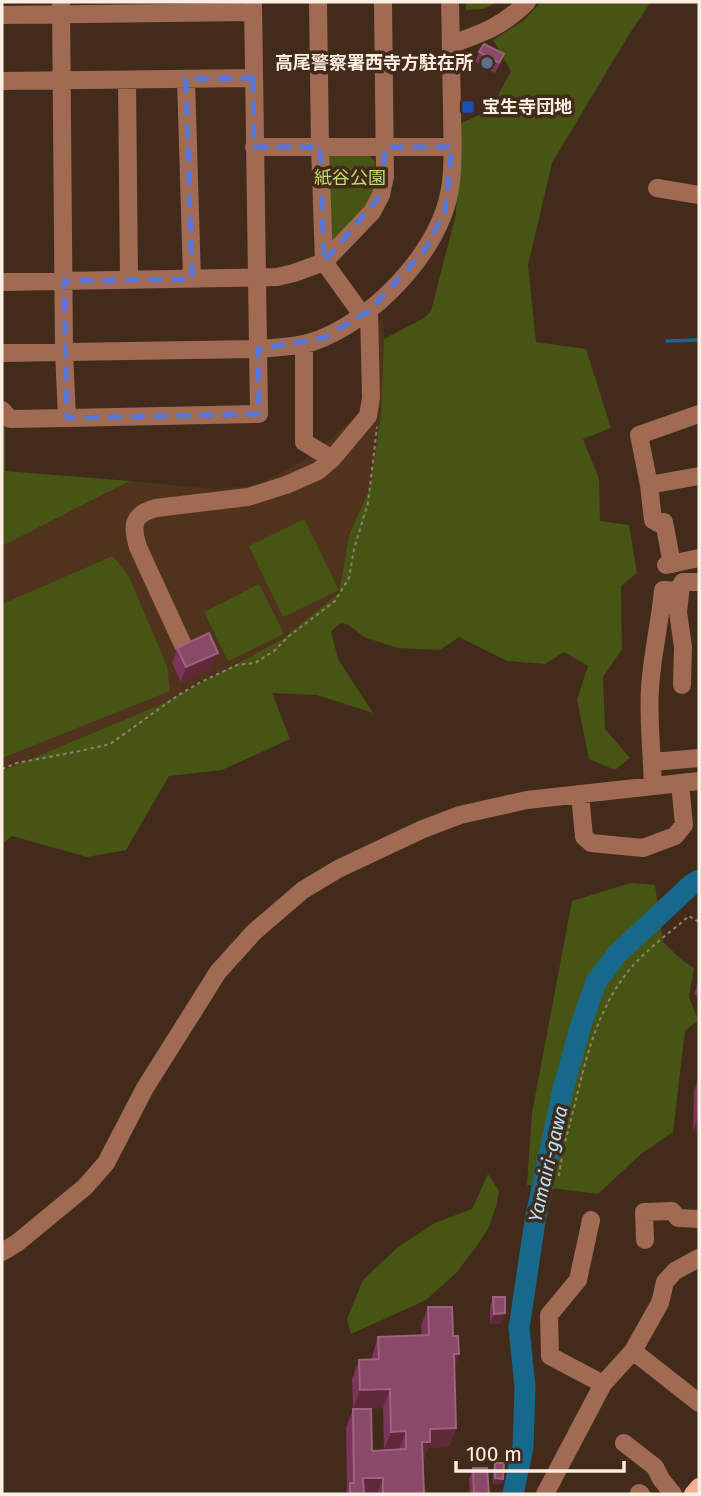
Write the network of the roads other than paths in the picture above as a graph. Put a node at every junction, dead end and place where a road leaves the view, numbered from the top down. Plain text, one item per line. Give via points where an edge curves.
1 (318, 2) edge
2 (383, 2) edge
3 (450, 2) edge
4 (527, 2) edge
5 (253, 7) edge
6 (61, 8) edge
7 (2, 15) edge
8 (452, 44) junction
9 (253, 78) junction
10 (127, 79) junction
11 (186, 79) junction
12 (2, 81) edge
13 (61, 81) junction
14 (320, 146) junction
15 (254, 147) junction
16 (385, 147) junction
17 (452, 147) junction
18 (657, 188) dead end
19 (699, 195) edge
20 (324, 262) junction
21 (257, 278) junction
22 (192, 279) junction
23 (130, 280) junction
24 (64, 281) junction
25 (2, 282) edge
26 (366, 314) junction
27 (304, 344) junction
28 (258, 349) junction
29 (64, 351) junction
30 (2, 353) edge
31 (2, 410) edge
32 (699, 414) edge
33 (67, 418) junction
34 (332, 459) junction
35 (699, 477) edge
36 (649, 485) junction
37 (699, 558) edge
38 (699, 582) edge
39 (680, 591) junction
40 (655, 644) junction
41 (183, 645) edge
42 (683, 647) junction
43 (681, 685) dead end
44 (699, 758) edge
45 (652, 762) junction
46 (699, 781) edge
47 (680, 783) junction
48 (653, 786) junction
49 (580, 794) junction
50 (699, 1219) edge
51 (591, 1220) dead end
52 (645, 1240) dead end
53 (2, 1252) edge
54 (699, 1258) edge
55 (633, 1351) junction
56 (603, 1384) junction
57 (699, 1404) edge
58 (624, 1443) dead end
59 (699, 1487) edge
60 (545, 1494) edge
61 (673, 1494) edge
62 (693, 1494) edge

1 - 14 street
2 - 16 street
3 - 8 street
4 - 8 street via 494,28
5 - 6 street
5 - 9 street
6 - 7 street
6 - 13 street
8 - 17 street
9 - 11 street
9 - 15 street
10 - 11 street
10 - 13 street
10 - 23 street
11 - 22 street
12 - 13 street
13 - 24 street
14 - 15 street
14 - 16 street
14 - 20 street
15 - 21 street
16 - 17 street
16 - 20 street via 385,176 372,212
17 - 26 street via 452,182 436,233
18 - 19 street
20 - 21 street via 294,273
20 - 26 street
21 - 22 street
21 - 28 street
22 - 23 street
23 - 24 street
24 - 25 street
24 - 29 street
26 - 27 street
26 - 34 street via 368,416
27 - 28 street
27 - 34 street via 304,442
28 - 29 street
28 - 33 street via 259,414
29 - 30 street
29 - 33 street
31 - 33 street via 10,419
32 - 36 street via 640,433
34 - 41 street via 318,471 248,497 156,508 137,518 134,536
35 - 36 street
36 - 37 street via 653,520 664,522 669,564
38 - 39 street via 683,582
39 - 40 street via 663,590
39 - 42 street
40 - 42 street
40 - 45 street via 650,688
42 - 43 street
44 - 45 street
45 - 48 street
46 - 47 street
47 - 48 street
47 - 49 street via 684,825 675,836 643,848 591,843 584,837
48 - 49 street
49 - 53 street via 460,815 338,869 303,890 254,932 218,972 145,1088 106,1163 85,1187
50 - 52 street via 678,1218 672,1211 644,1212
51 - 56 street via 578,1280 549,1314 550,1356
54 - 55 street via 675,1270 665,1282 660,1303
55 - 56 street
55 - 57 street
56 - 60 street
58 - 61 street via 655,1467
59 - 62 main road

